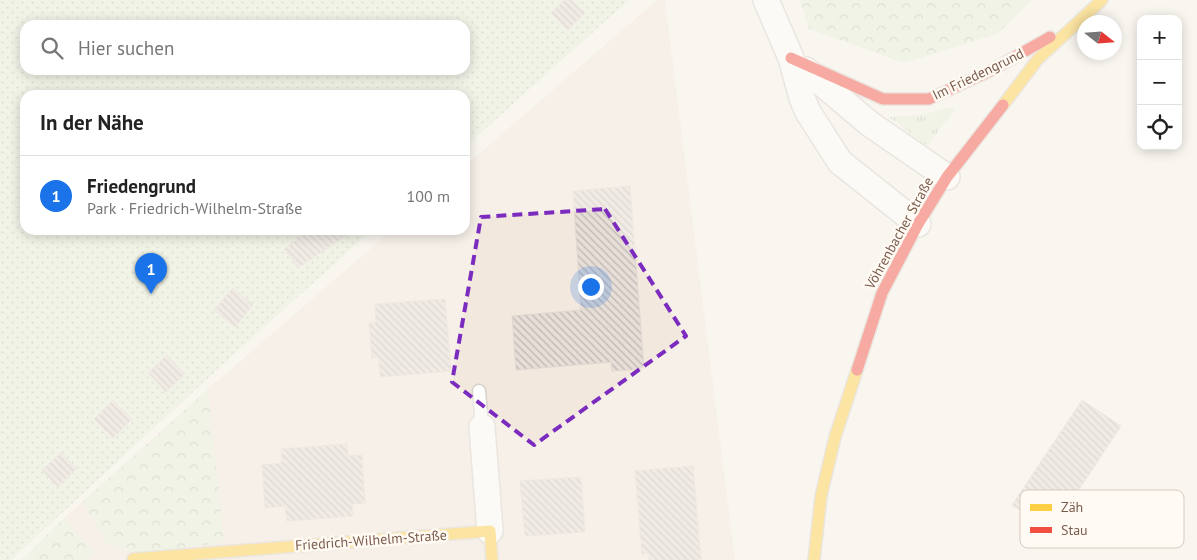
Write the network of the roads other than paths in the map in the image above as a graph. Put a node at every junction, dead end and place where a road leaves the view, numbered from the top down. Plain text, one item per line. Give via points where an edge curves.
1 (766, 0) edge
2 (1102, 0) edge
3 (1086, 15) edge
4 (1077, 23) edge
5 (1077, 23) edge
6 (791, 58) junction
7 (947, 177) junction
8 (918, 224) junction
9 (479, 391) dead end
10 (482, 427) joint
11 (490, 532) junction
12 (133, 559) dead end
13 (492, 560) edge
14 (814, 560) edge

1 - 6 street
2 - 3 street, Vöhrenbacher Straße
4 - 6 street, Im Friedengrund via 990,71 929,98 883,99
5 - 7 street, Vöhrenbacher Straße via 1038,59
6 - 7 street via 870,124
6 - 8 street via 808,112 840,162
7 - 8 street, Vöhrenbacher Straße
8 - 14 street, Vöhrenbacher Straße via 882,293 835,437 821,496
9 - 10 lane
10 - 11 street
11 - 12 street, Friedrich-Wilhelm-Straße
11 - 13 street

